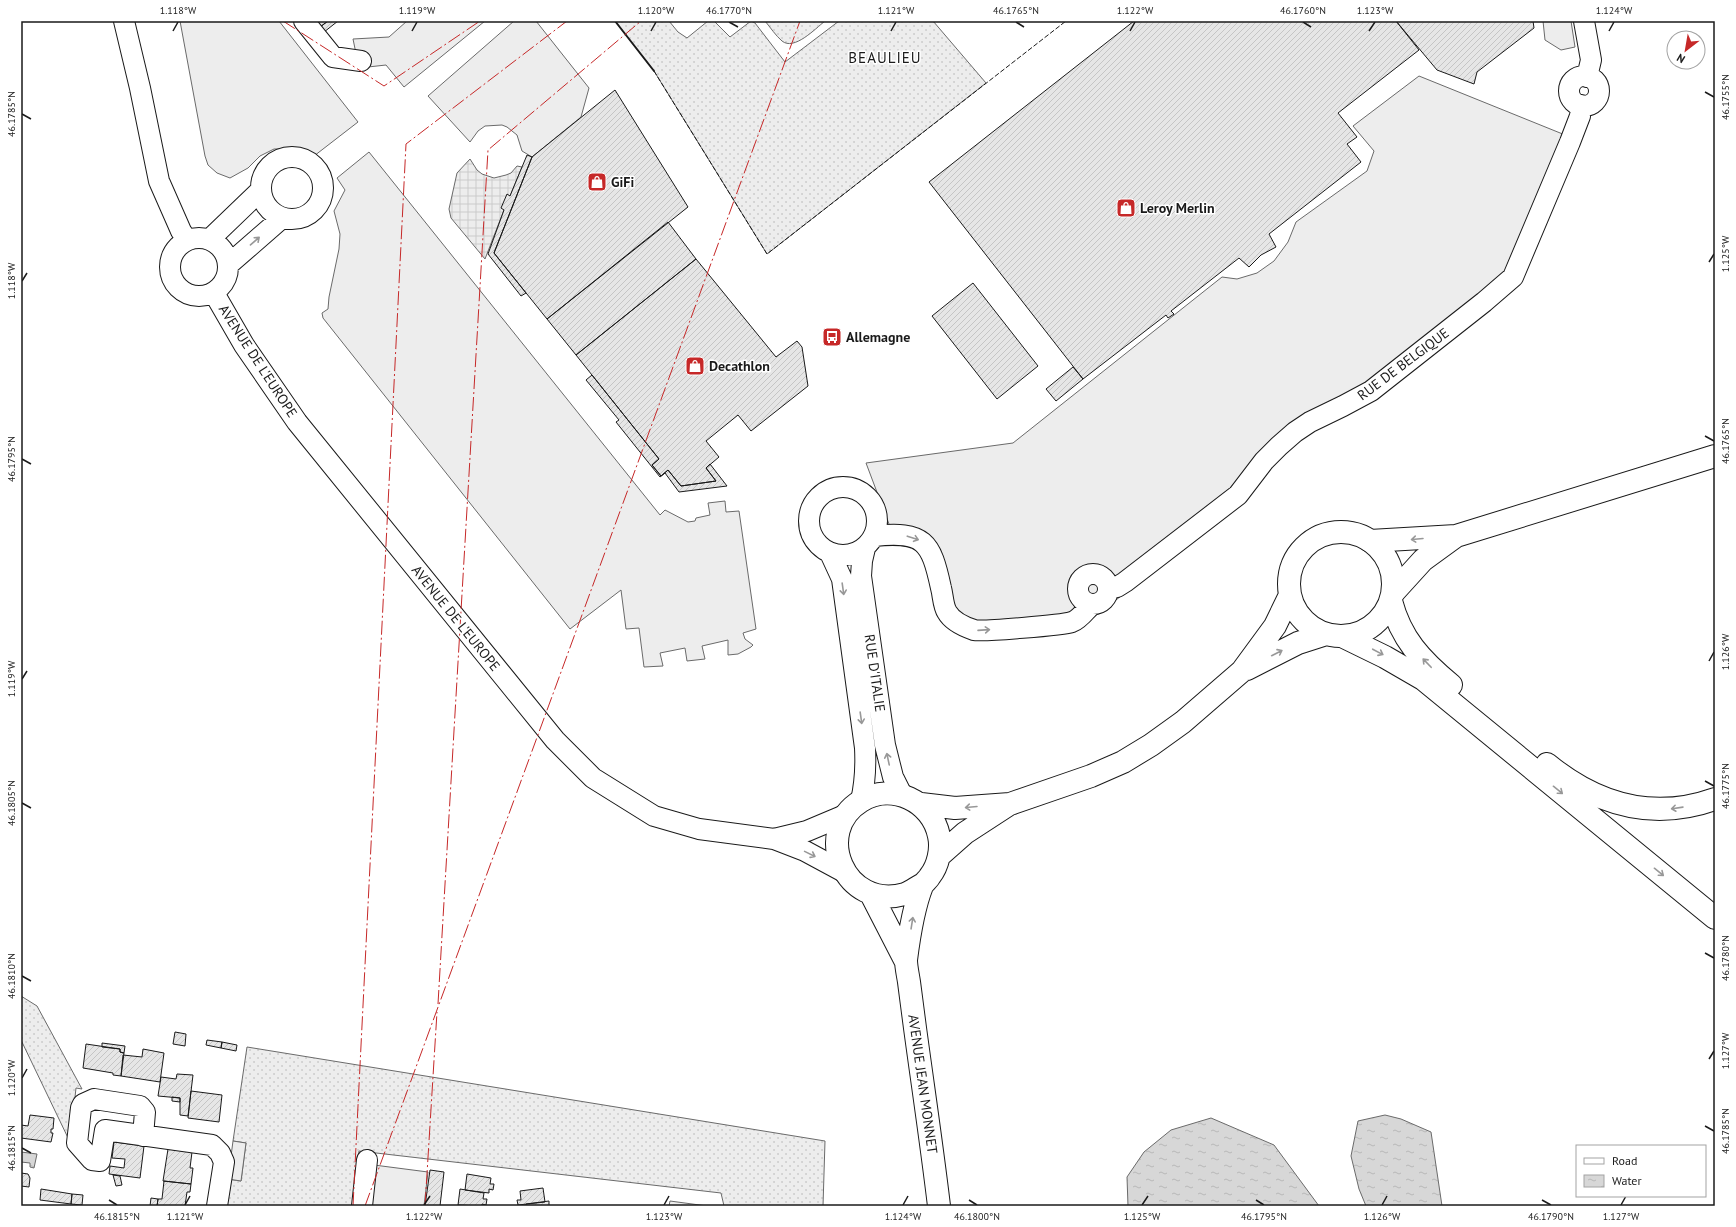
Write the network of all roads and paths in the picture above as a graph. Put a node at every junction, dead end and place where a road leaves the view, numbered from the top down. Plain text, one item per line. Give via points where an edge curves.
1 (124, 21) edge
2 (304, 21) edge
3 (1584, 21) edge
4 (361, 61) dead end
5 (261, 190) junction
6 (282, 218) junction
7 (187, 240) junction
8 (210, 240) junction
9 (228, 265) junction
10 (214, 293) junction
11 (1715, 456) edge
12 (1456, 536) junction
13 (1370, 541) junction
14 (870, 542) junction
15 (830, 553) junction
16 (1108, 589) junction
17 (1290, 595) junction
18 (1392, 597) junction
19 (1092, 604) junction
20 (1334, 635) junction
21 (1242, 671) junction
22 (1715, 799) edge
23 (912, 800) junction
24 (861, 801) junction
25 (1010, 804) junction
26 (845, 816) junction
27 (774, 839) junction
28 (939, 856) junction
29 (844, 872) junction
30 (922, 884) junction
31 (871, 894) junction
32 (1715, 918) edge
33 (906, 962) junction
34 (143, 1136) dead end
35 (367, 1160) dead end
36 (217, 1206) edge
37 (362, 1206) edge
38 (939, 1206) edge

1 - 7 street via 159,181
2 - 4 street via 333,57
3 - 16 street, RUE DE BELGIQUE via 1591,60 1587,77 1576,78 1570,85 1569,95 1574,103 1582,106 1580,116 1513,277 1371,391 1295,432 1264,461 1238,495 1125,582
5 - 6 street via 267,207
5 - 6 street via 266,171 280,159 300,158 316,168 323,185 319,203 307,215 291,219
5 - 8 street
9 -> 6 street
7 - 8 street
7 - 10 street via 178,246 169,266 174,284 192,296
8 - 9 street via 222,249
9 - 10 street via 225,282
10 - 27 street, AVENUE DE L'EUROPE via 244,345 297,422 555,740 593,778 654,816 699,829
11 - 12 main road
12 -> 13 main road
12 - 18 main road via 1423,560
13 - 17 main road via 1356,534 1341,532 1312,541 1293,565
13 - 18 main road via 1384,555 1392,573
14 - 15 street via 848,555
14 - 15 street via 878,524 876,511 870,500 853,488 838,487 820,495 810,512 810,532 815,541
14 -> 19 street via 904,535 922,541 935,559 947,612 959,624 976,631 1072,622
23 -> 14 street, RUE D'ITALIE via 893,777 885,745 861,576 862,561
15 -> 24 street, RUE D'ITALIE via 842,579 865,748 865,782
16 - 19 street via 1108,594 1102,601
16 - 19 street via 1105,580 1098,575 1084,577 1078,590 1083,600
17 - 20 main road via 1298,612 1310,626
17 - 21 main road via 1275,626
18 - 20 main road via 1383,615 1372,626 1358,634
22 -> 18 main road via 1697,806 1663,810 1642,808 1605,799 1576,784 1555,770 1436,673 1415,650 1400,628
21 -> 20 main road via 1298,643
20 -> 32 main road via 1380,654 1423,679
21 - 25 main road via 1183,722 1123,762 1084,779
23 - 24 main road via 888,793 874,795
25 -> 23 main road via 955,808
23 - 28 main road via 933,819 940,837
24 - 26 main road
25 - 28 main road via 965,833
26 - 27 street, AVENUE DE L'EUROPE via 807,831
26 - 29 main road via 838,834 837,854
27 -> 29 street, AVENUE DE L'EUROPE via 805,851
28 - 30 main road via 930,876
29 - 31 main road via 860,889
30 - 31 main road via 907,894 889,897
33 -> 30 main road, AVENUE JEAN MONNET via 914,913
31 - 33 main road, AVENUE JEAN MONNET
33 - 38 main road, AVENUE JEAN MONNET
34 - 36 street via 212,1145 224,1162
35 - 37 street

